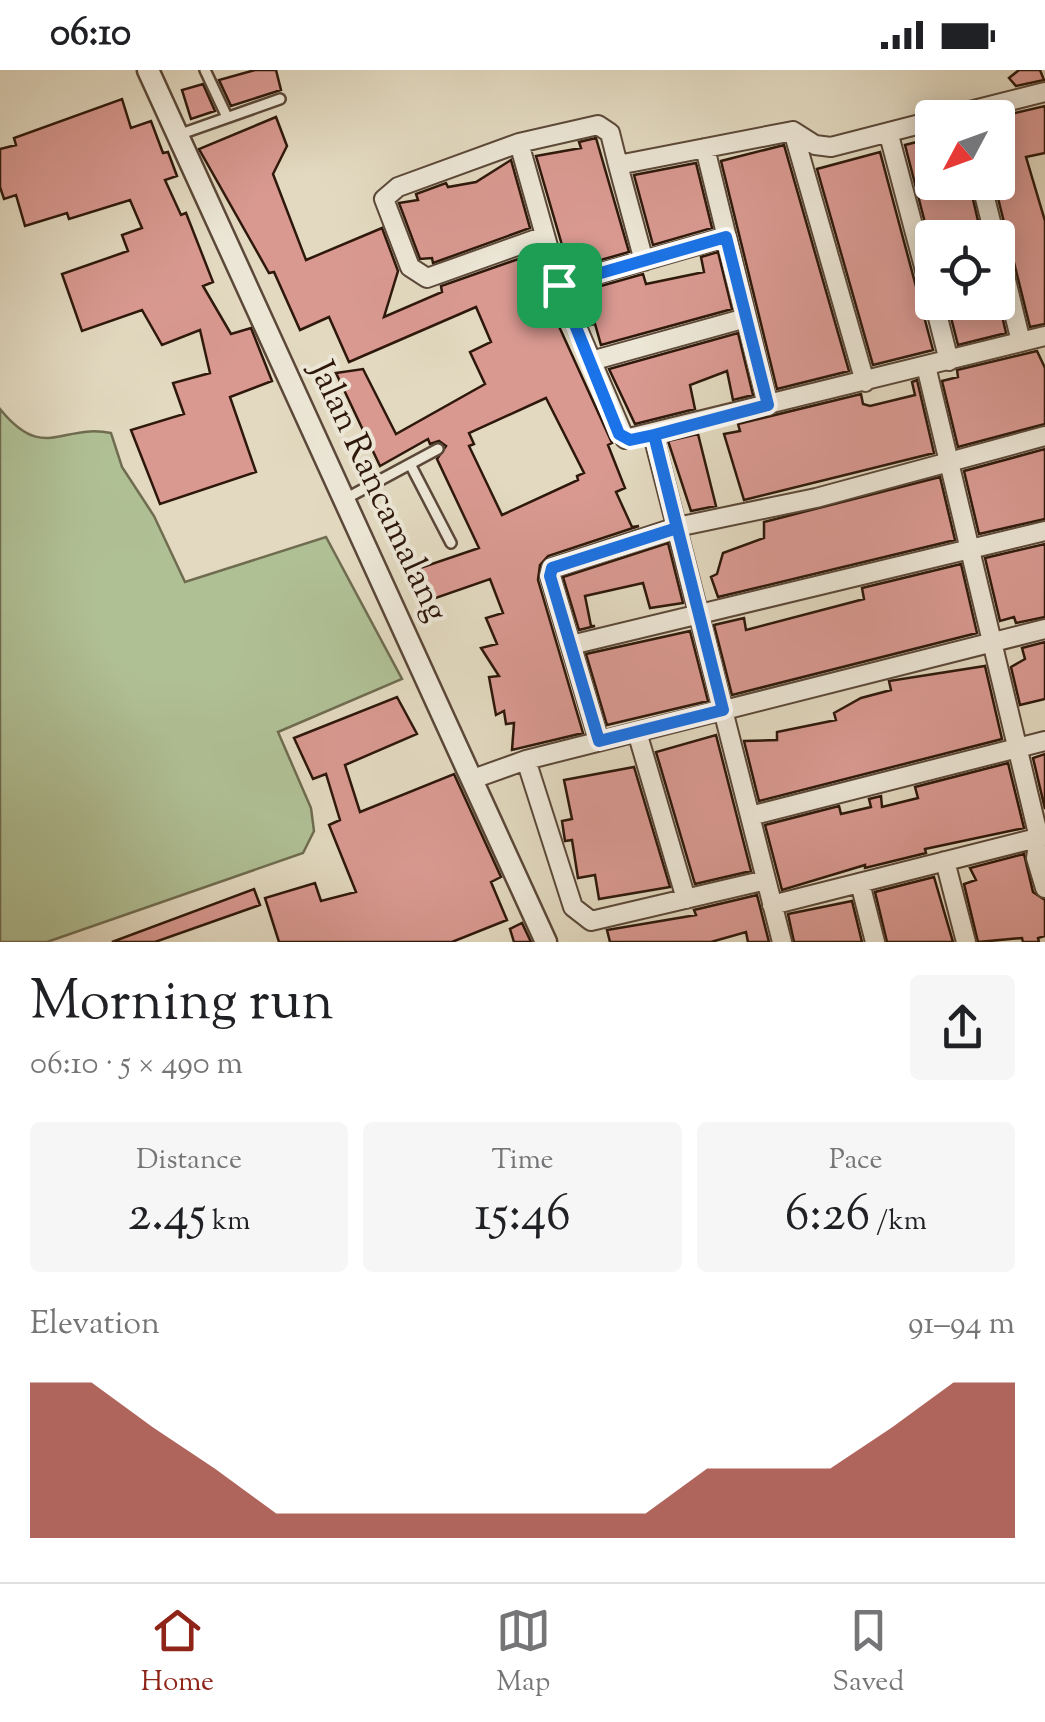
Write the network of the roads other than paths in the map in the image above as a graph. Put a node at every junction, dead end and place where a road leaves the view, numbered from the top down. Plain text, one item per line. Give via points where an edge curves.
1 (148, 70) edge
2 (205, 70) edge
3 (1045, 92) edge
4 (280, 98) dead end
5 (1015, 100) edge
6 (227, 117) junction
7 (915, 126) edge
8 (794, 131) junction
9 (178, 134) junction
10 (889, 134) junction
11 (518, 143) junction
12 (705, 148) junction
13 (618, 165) junction
14 (915, 232) edge
15 (542, 237) junction
16 (726, 237) junction
17 (644, 261) junction
18 (559, 285) junction
19 (1015, 314) edge
20 (746, 318) junction
21 (938, 320) edge
22 (1045, 336) edge
23 (1022, 342) junction
24 (590, 361) junction
25 (948, 361) junction
26 (926, 366) junction
27 (865, 382) junction
28 (768, 405) junction
29 (654, 435) junction
30 (1045, 436) edge
31 (438, 449) dead end
32 (950, 462) junction
33 (410, 464) junction
34 (349, 497) junction
35 (677, 528) junction
36 (1045, 531) edge
37 (451, 543) dead end
38 (970, 549) junction
39 (700, 617) junction
40 (1045, 630) edge
41 (992, 643) junction
42 (570, 645) junction
43 (723, 710) junction
44 (637, 732) junction
45 (599, 741) junction
46 (1045, 741) edge
47 (1018, 748) junction
48 (518, 763) junction
49 (480, 776) junction
50 (750, 816) junction
51 (1042, 837) edge
52 (946, 861) junction
53 (766, 880) junction
54 (860, 883) junction
55 (1045, 888) edge
56 (686, 899) junction
57 (772, 905) junction
58 (546, 942) edge
59 (782, 942) edge
60 (876, 942) edge
61 (966, 942) edge

1 - 9 street, Jalan Rancamalang
2 - 6 lane
3 - 5 street
4 - 6 lane
6 - 9 lane
7 - 10 street
8 - 10 street via 830,146
8 - 12 street
8 - 27 street
9 - 34 street, Jalan Rancamalang
10 - 14 street
11 - 13 street via 598,126 610,133
11 - 15 street
11 - 15 street via 398,186 384,206 410,267 427,278
12 - 13 street
12 - 16 street
13 - 17 street
15 - 18 street
16 - 17 street
16 - 20 street
17 - 18 street
18 - 24 street
19 - 23 street
20 - 24 street
20 - 28 street
21 - 25 street
22 - 23 street
23 - 25 street
24 - 29 street via 619,434 630,440
25 - 26 street
26 - 27 street
26 - 32 street
27 - 28 street
28 - 29 street
29 - 35 street
30 - 32 street
31 - 33 lane
32 - 35 street
32 - 38 street
33 - 34 lane
33 - 37 lane
34 - 49 street, Jalan Rancamalang
35 - 39 street
35 - 42 street via 552,568
36 - 38 street
38 - 39 street
38 - 41 street
39 - 42 street
39 - 43 street
40 - 41 street
41 - 43 street
41 - 47 street
42 - 45 street
43 - 44 street
43 - 50 street
44 - 45 street
44 - 56 street
45 - 48 street
46 - 47 street
47 - 50 street
47 - 51 street
48 - 49 street
48 - 56 street via 581,917 591,922
49 - 58 street, Jalan Rancamalang
50 - 53 street
51 - 52 street
51 - 55 street via 1036,858
52 - 54 street
52 - 61 street
53 - 56 street
53 - 57 street
54 - 57 street
54 - 60 street
57 - 59 street

